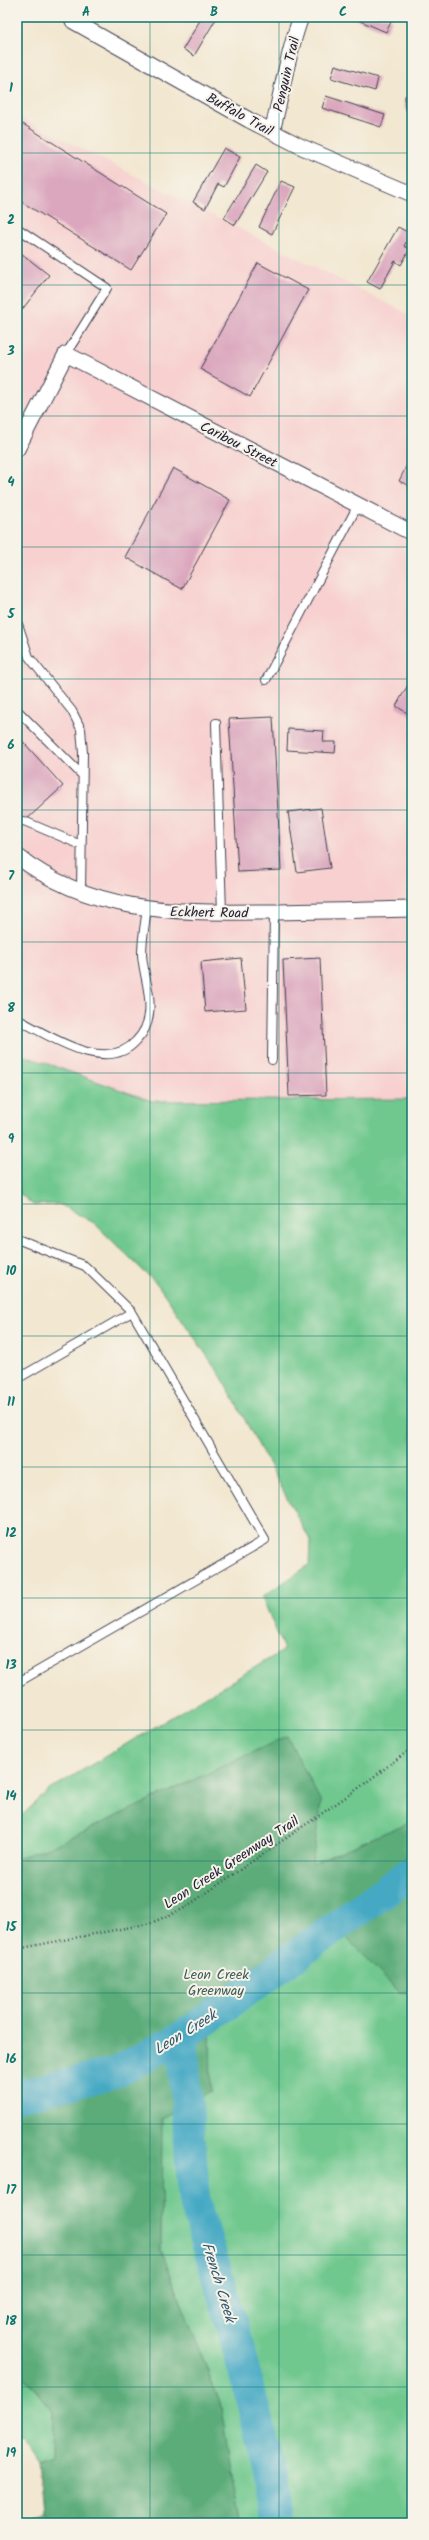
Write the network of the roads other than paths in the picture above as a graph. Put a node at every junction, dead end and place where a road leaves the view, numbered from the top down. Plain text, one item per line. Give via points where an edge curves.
1 (301, 17) edge
2 (73, 21) dead end
3 (272, 131) junction
4 (412, 194) edge
5 (17, 228) edge
6 (66, 354) junction
7 (17, 449) edge
8 (358, 505) junction
9 (412, 533) edge
10 (17, 621) edge
11 (19, 631) edge
12 (266, 680) dead end
13 (17, 710) edge
14 (216, 723) dead end
15 (82, 775) junction
16 (17, 814) edge
17 (20, 821) edge
18 (81, 846) junction
19 (17, 856) edge
20 (81, 891) junction
21 (147, 909) junction
22 (412, 909) edge
23 (222, 912) junction
24 (274, 912) junction
25 (17, 1019) edge
26 (272, 1060) dead end
27 (17, 1239) edge
28 (132, 1312) junction
29 (17, 1379) edge
30 (17, 1683) edge

1 - 3 street, Penguin Trail via 293,39
2 - 3 street, Buffalo Trail
3 - 4 street, Buffalo Trail via 302,147
5 - 6 lane via 107,288
6 - 7 street
6 - 8 street, Caribou Street
8 - 9 street, Caribou Street
8 - 12 lane
10 - 11 lane
11 - 15 lane via 29,657 72,711 81,729
13 - 15 lane
14 - 23 lane
15 - 18 lane
16 - 17 lane
17 - 18 lane
18 - 20 lane
19 - 20 street, Eckhert Road via 48,876
20 - 21 street, Eckhert Road
21 - 23 street, Eckhert Road
21 - 25 lane via 142,953 149,995 149,1014 143,1034 130,1048 112,1054 90,1053 60,1042
22 - 24 street, Eckhert Road
23 - 24 street, Eckhert Road
24 - 26 lane
27 - 28 lane via 84,1266
28 - 29 lane
28 - 30 lane via 264,1540

